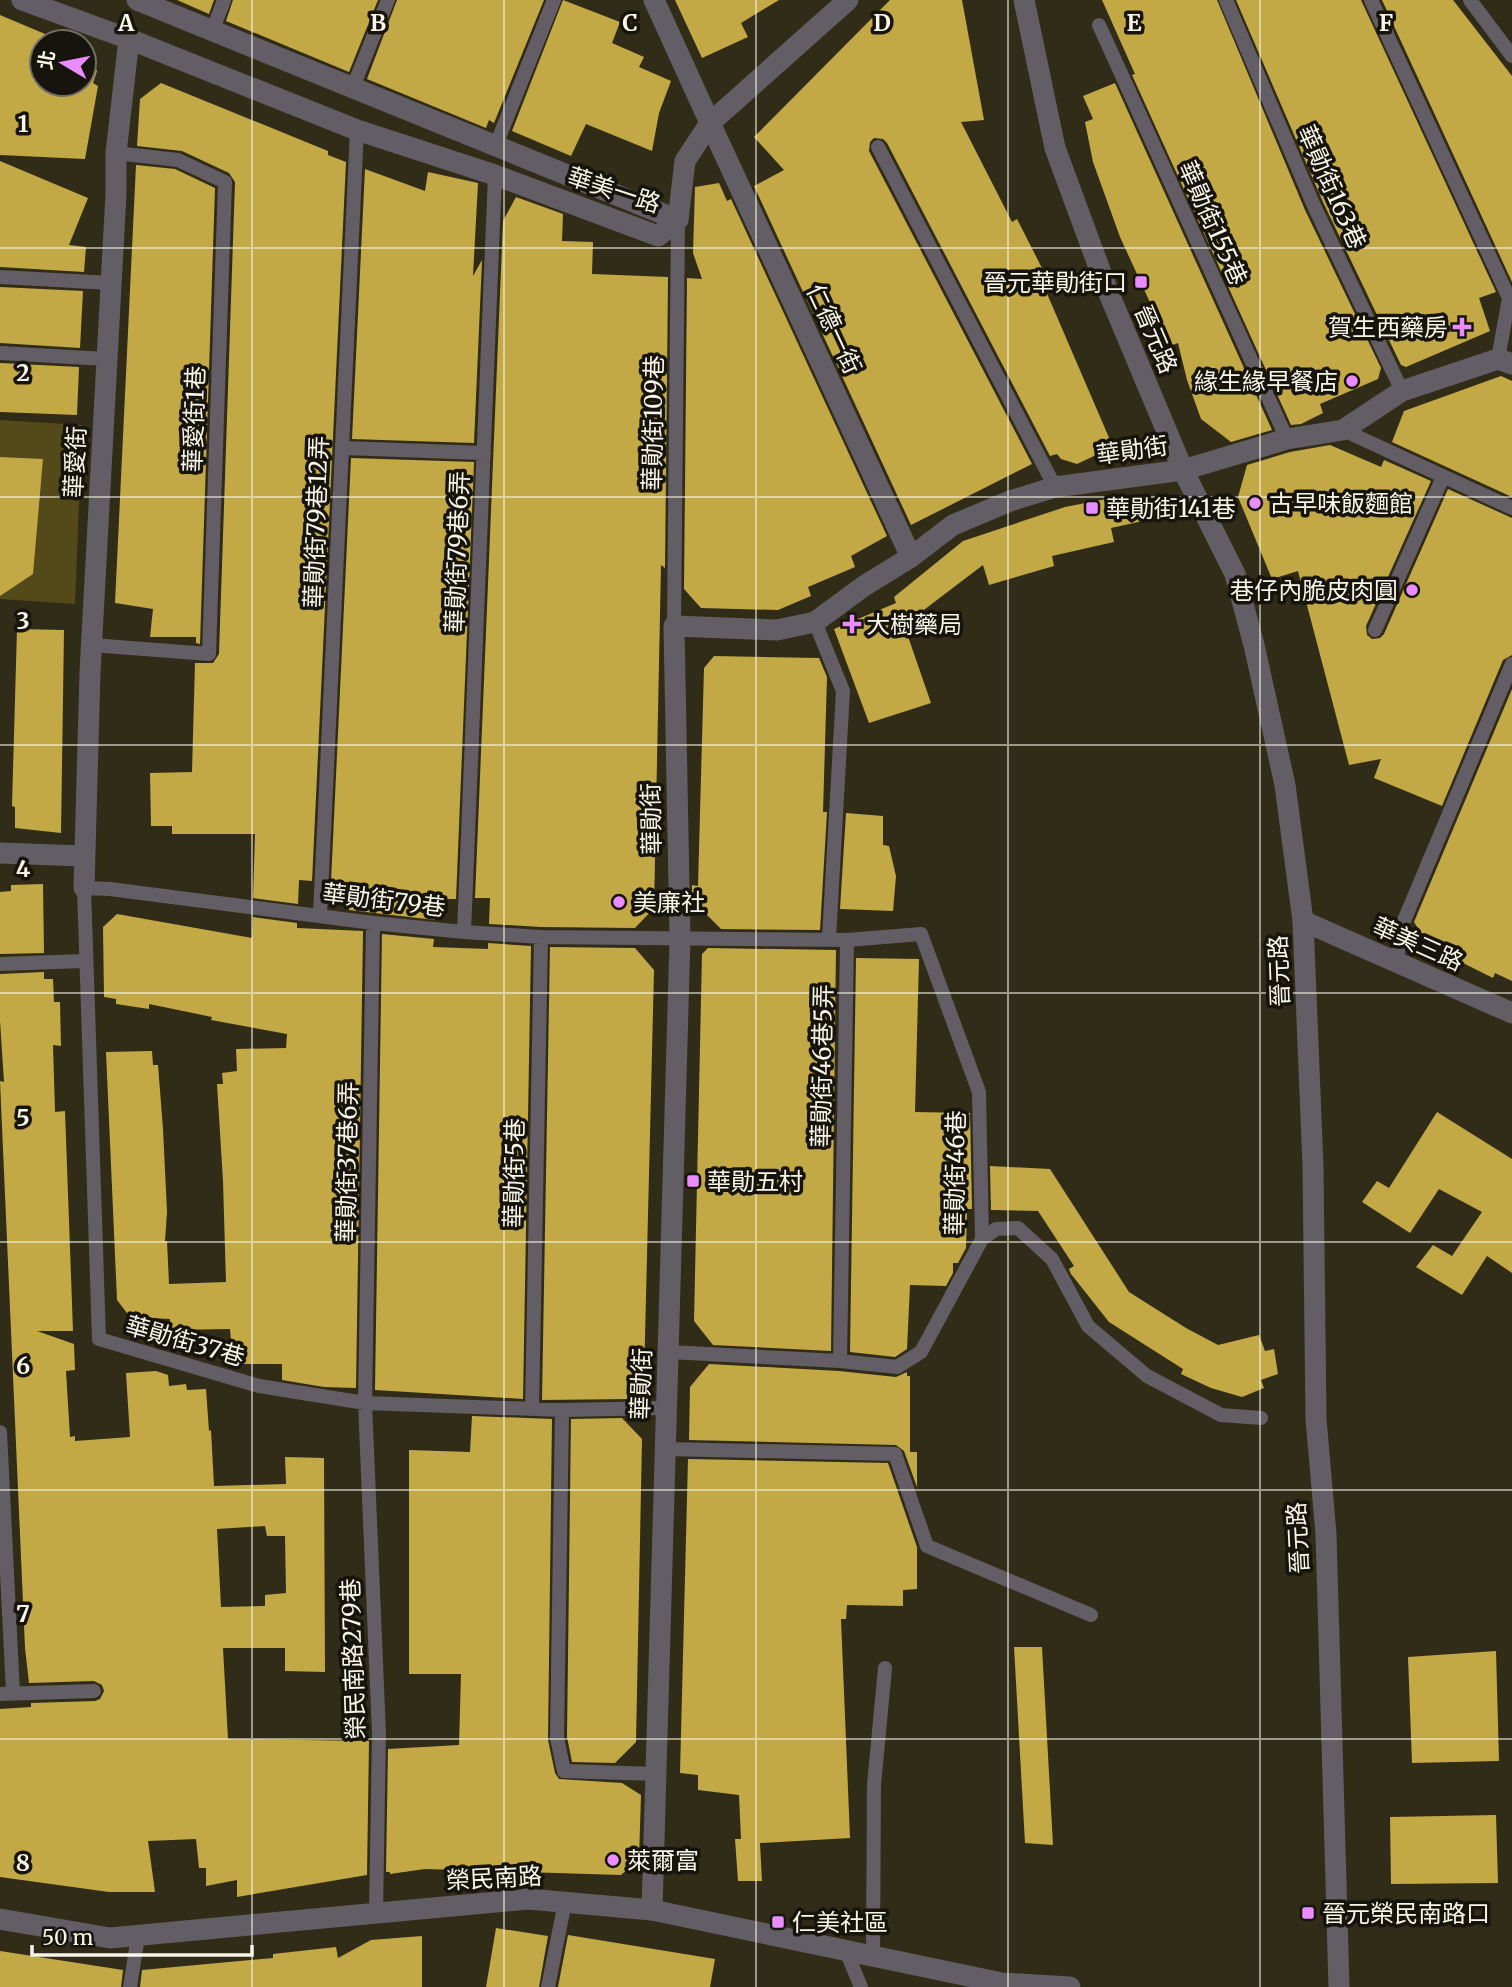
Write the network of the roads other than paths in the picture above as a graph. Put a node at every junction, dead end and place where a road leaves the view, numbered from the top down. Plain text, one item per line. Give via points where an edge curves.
1 (22, 0) edge
2 (137, 0) edge
3 (224, 0) edge
4 (388, 0) edge
5 (554, 0) edge
6 (654, 0) edge
7 (848, 0) edge
8 (1024, 0) edge
9 (1226, 0) edge
10 (1371, 0) edge
11 (1470, 0) edge
12 (1099, 26) dead end
13 (212, 32) junction
14 (129, 38) junction
15 (1511, 53) edge
16 (353, 88) junction
17 (710, 123) junction
18 (357, 130) junction
19 (495, 145) junction
20 (878, 147) dead end
21 (116, 153) junction
22 (495, 174) junction
23 (678, 220) junction
24 (0, 277) edge
25 (111, 283) junction
26 (1510, 297) edge
27 (0, 353) edge
28 (107, 359) junction
29 (1505, 362) edge
30 (1402, 391) junction
31 (1343, 430) junction
32 (1287, 439) junction
33 (343, 448) junction
34 (484, 453) junction
35 (1182, 470) junction
36 (1443, 477) junction
37 (1055, 488) junction
38 (1512, 508) edge
39 (911, 557) junction
40 (816, 622) junction
41 (674, 626) junction
42 (1375, 630) dead end
43 (92, 645) junction
44 (1512, 664) edge
45 (0, 853) edge
46 (84, 856) junction
47 (84, 888) junction
48 (320, 915) junction
49 (1303, 921) junction
50 (373, 923) junction
51 (464, 932) junction
52 (541, 937) junction
53 (829, 938) junction
54 (680, 939) junction
55 (847, 940) junction
56 (85, 961) junction
57 (0, 964) edge
58 (1396, 964) junction
59 (1512, 1013) edge
60 (982, 1239) junction
61 (669, 1352) junction
62 (840, 1361) junction
63 (365, 1403) junction
64 (666, 1408) junction
65 (532, 1409) junction
66 (562, 1410) junction
67 (1261, 1418) dead end
68 (0, 1432) edge
69 (665, 1449) junction
70 (1091, 1615) dead end
71 (886, 1668) dead end
72 (94, 1692) dead end
73 (7, 1694) edge
74 (656, 1774) junction
75 (565, 1902) junction
76 (652, 1910) junction
77 (376, 1913) junction
78 (0, 1919) edge
79 (138, 1936) junction
80 (846, 1951) junction
81 (873, 1956) junction
82 (130, 1987) edge
83 (548, 1987) edge
84 (861, 1987) edge
85 (1070, 1987) edge
86 (1339, 1987) edge

1 - 14 street, 華美一路
2 - 13 street, 華美一路
3 - 13 lane
4 - 16 lane
5 - 19 lane
6 - 17 street, 仁德一街
7 - 17 street
8 - 35 street, 晉元路 via 1055,148
9 - 30 lane, 華勛街163巷 via 1314,206
10 - 26 lane
11 - 15 lane
12 - 32 lane, 華勛街155巷
13 - 16 street, 華美一路
14 - 18 street, 華美一路
14 - 21 street, 華愛街
16 - 19 street, 華美一路
17 - 23 street via 685,160
17 - 39 street, 仁德一街
18 - 22 street, 華美一路
18 - 33 lane, 華勛街79巷12弄
19 - 23 street, 華美一路
20 - 37 lane
21 - 25 street, 華愛街
21 - 43 lane, 華愛街1巷 via 178,160 225,182 209,654
22 - 23 street, 華美一路 via 658,236
22 - 34 lane, 華勛街79巷6弄
23 - 41 lane, 華勛街109巷
24 - 25 lane
25 - 28 street, 華愛街
26 - 29 lane
27 - 28 lane
28 - 43 street, 華愛街
29 - 30 street, 華勛街
30 - 31 street, 華勛街
31 - 32 street, 華勛街
31 - 36 lane
32 - 35 street, 華勛街
33 - 34 lane
33 - 48 lane, 華勛街79巷12弄
34 - 51 lane, 華勛街79巷6弄
35 - 37 street, 華勛街
35 - 49 street, 晉元路 via 1236,575 1285,785
36 - 38 lane
36 - 42 lane
37 - 39 street, 華勛街 via 953,525
39 - 40 street, 華勛街
40 - 41 street, 華勛街 via 778,630
40 - 53 lane via 843,691
41 - 54 street, 華勛街
43 - 46 street, 華愛街
44 - 58 lane via 1403,923
45 - 46 street
46 - 47 street, 華愛街
47 - 48 lane, 華勛街79巷
47 - 56 lane, 華勛街37巷
48 - 50 lane, 華勛街79巷
49 - 58 street, 華美三路
49 - 86 street, 晉元路 via 1313,1166 1316,1419 1326,1534
50 - 51 lane, 華勛街79巷
50 - 63 lane, 華勛街37巷6弄
51 - 52 lane, 華勛街79巷
52 - 54 lane, 華勛街79巷
52 - 65 lane, 華勛街5巷
53 - 54 lane, 華勛街79巷
53 - 55 lane, 華勛街79巷
54 - 61 street, 華勛街
55 - 60 lane, 華勛街46巷 via 921,934 979,1092
55 - 62 lane, 華勛街46巷5弄
56 - 57 lane
56 - 63 lane, 華勛街37巷 via 100,1339 259,1386
58 - 59 street, 華美三路
60 - 62 lane, 華勛街46巷 via 921,1352 897,1367
60 - 67 lane via 996,1229 1018,1228 1052,1259 1088,1326 1147,1376 1221,1415
61 - 62 lane, 華勛街46巷
61 - 64 street, 華勛街
63 - 65 lane, 華勛街37巷
63 - 77 lane, 榮民南路279巷 via 379,1733
64 - 66 lane, 華勛街37巷
64 - 69 street, 華勛街
65 - 66 lane, 華勛街37巷
66 - 74 lane via 557,1738 564,1771
68 - 73 lane
69 - 70 lane via 895,1454 927,1546
69 - 74 street, 華勛街
71 - 81 lane via 874,1785
72 - 73 lane
74 - 76 street, 華勛街
75 - 76 street, 榮民南路
75 - 77 street, 榮民南路 via 528,1899
75 - 83 lane
76 - 80 street, 榮民南路
77 - 79 street, 榮民南路
78 - 79 street, 榮民南路 via 110,1938
79 - 82 lane
80 - 81 street, 榮民南路
80 - 84 lane
81 - 85 street, 榮民南路 via 1002,1983

